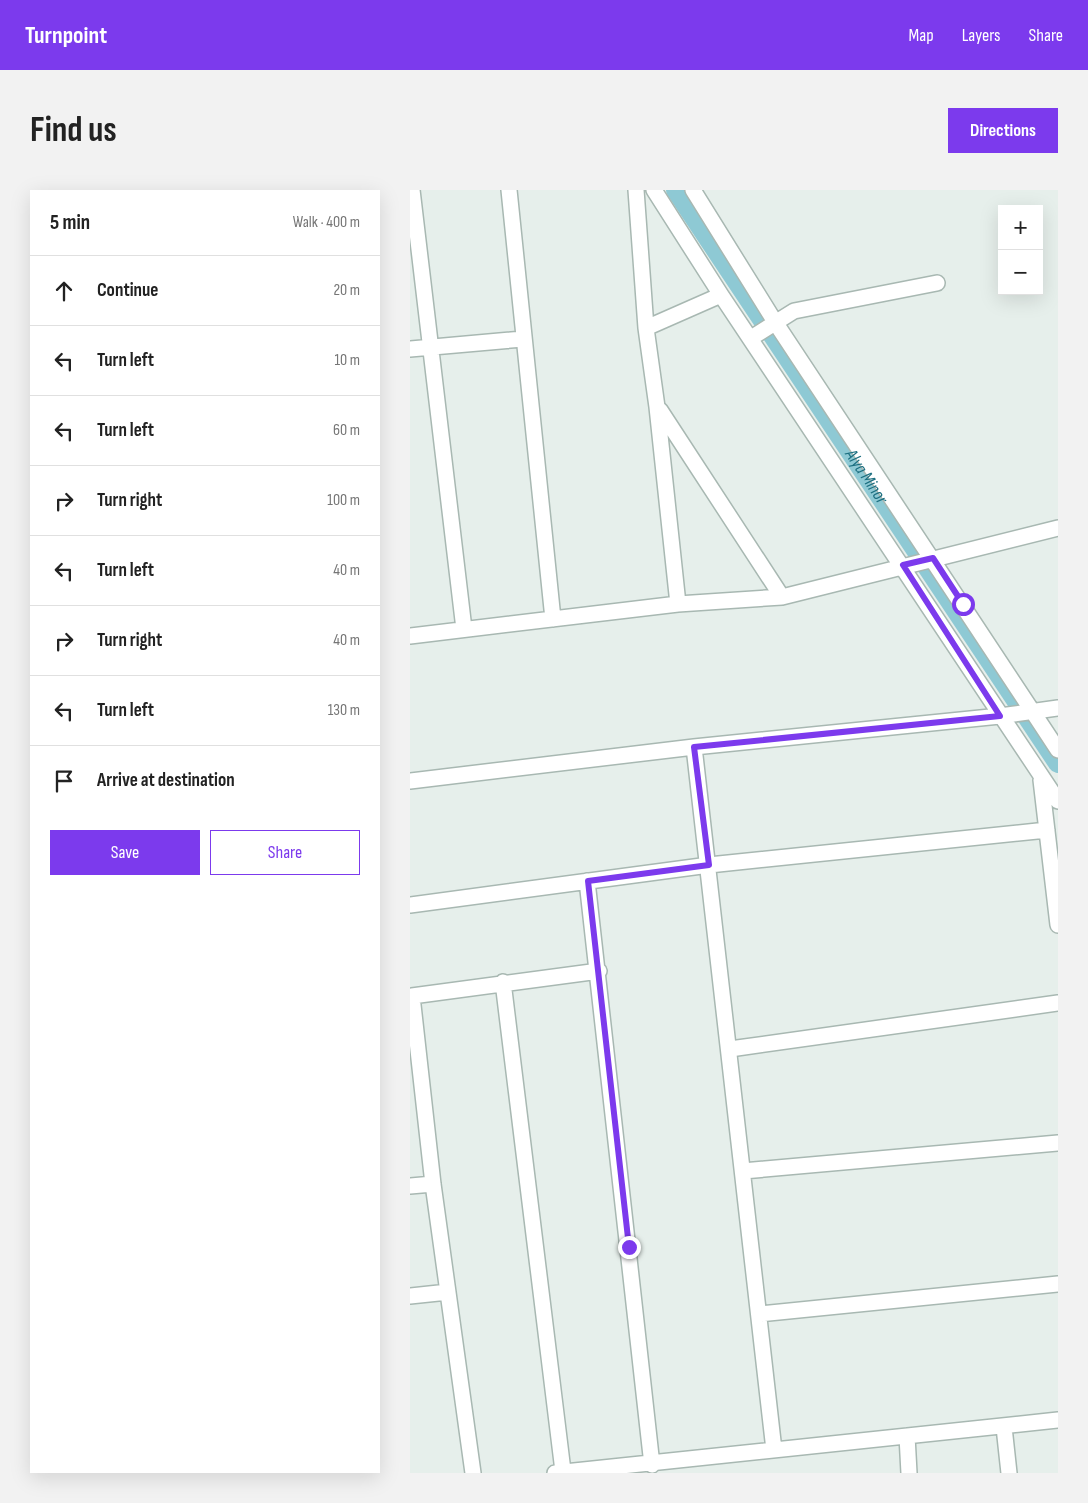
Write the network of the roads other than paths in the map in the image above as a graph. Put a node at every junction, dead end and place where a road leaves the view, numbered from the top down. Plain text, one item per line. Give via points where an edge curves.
1 (412, 190) edge
2 (509, 190) edge
3 (636, 190) edge
4 (654, 190) edge
5 (693, 190) edge
6 (937, 282) dead end
7 (721, 295) junction
8 (646, 328) junction
9 (763, 329) junction
10 (523, 339) junction
11 (430, 346) junction
12 (410, 349) edge
13 (657, 407) junction
14 (1058, 528) edge
15 (933, 558) junction
16 (903, 565) junction
17 (782, 596) junction
18 (678, 604) junction
19 (553, 619) junction
20 (464, 629) junction
21 (410, 636) edge
22 (1058, 708) edge
23 (1033, 712) junction
24 (1000, 716) junction
25 (694, 747) junction
26 (1058, 750) edge
27 (1041, 777) junction
28 (410, 781) edge
29 (1058, 801) edge
30 (1047, 830) junction
31 (709, 865) junction
32 (588, 881) junction
33 (410, 905) edge
34 (1058, 926) edge
35 (599, 971) junction
36 (503, 982) junction
37 (1058, 1003) edge
38 (730, 1049) junction
39 (1058, 1142) edge
40 (743, 1172) junction
41 (433, 1184) junction
42 (410, 1186) edge
43 (1058, 1284) edge
44 (448, 1292) junction
45 (410, 1296) edge
46 (760, 1314) junction
47 (1058, 1420) edge
48 (1004, 1427) junction
49 (906, 1436) junction
50 (774, 1450) junction
51 (652, 1465) junction
52 (559, 1472) edge
53 (472, 1473) edge
54 (910, 1473) edge
55 (1010, 1473) edge

1 - 11 street
2 - 10 street
3 - 8 street
4 - 7 street
5 - 9 street
6 - 9 street via 814,306 794,312
7 - 8 street
7 - 9 street
8 - 13 street
9 - 15 street
9 - 16 street
10 - 11 street
10 - 19 street
11 - 12 street
11 - 20 street
13 - 17 street
13 - 18 street
14 - 15 street
15 - 16 street
15 - 23 street
16 - 17 street
16 - 24 street
17 - 18 street
18 - 19 street
19 - 20 street
20 - 21 street
22 - 23 street
23 - 24 street
23 - 26 street
24 - 25 street
24 - 27 street
25 - 28 street
25 - 31 street
27 - 29 street
27 - 30 street
30 - 31 street
30 - 34 street
31 - 32 street
31 - 38 street
32 - 33 street
32 - 35 street
35 - 36 street
35 - 51 street
36 - 41 street via 412,996
36 - 52 street
37 - 38 street
38 - 40 street
39 - 40 street
40 - 46 street
41 - 42 street
41 - 44 street
43 - 46 street
44 - 45 street
44 - 53 street
46 - 50 street
47 - 48 street
48 - 49 street
48 - 55 street
49 - 50 street
49 - 54 street
50 - 51 street
51 - 52 street

